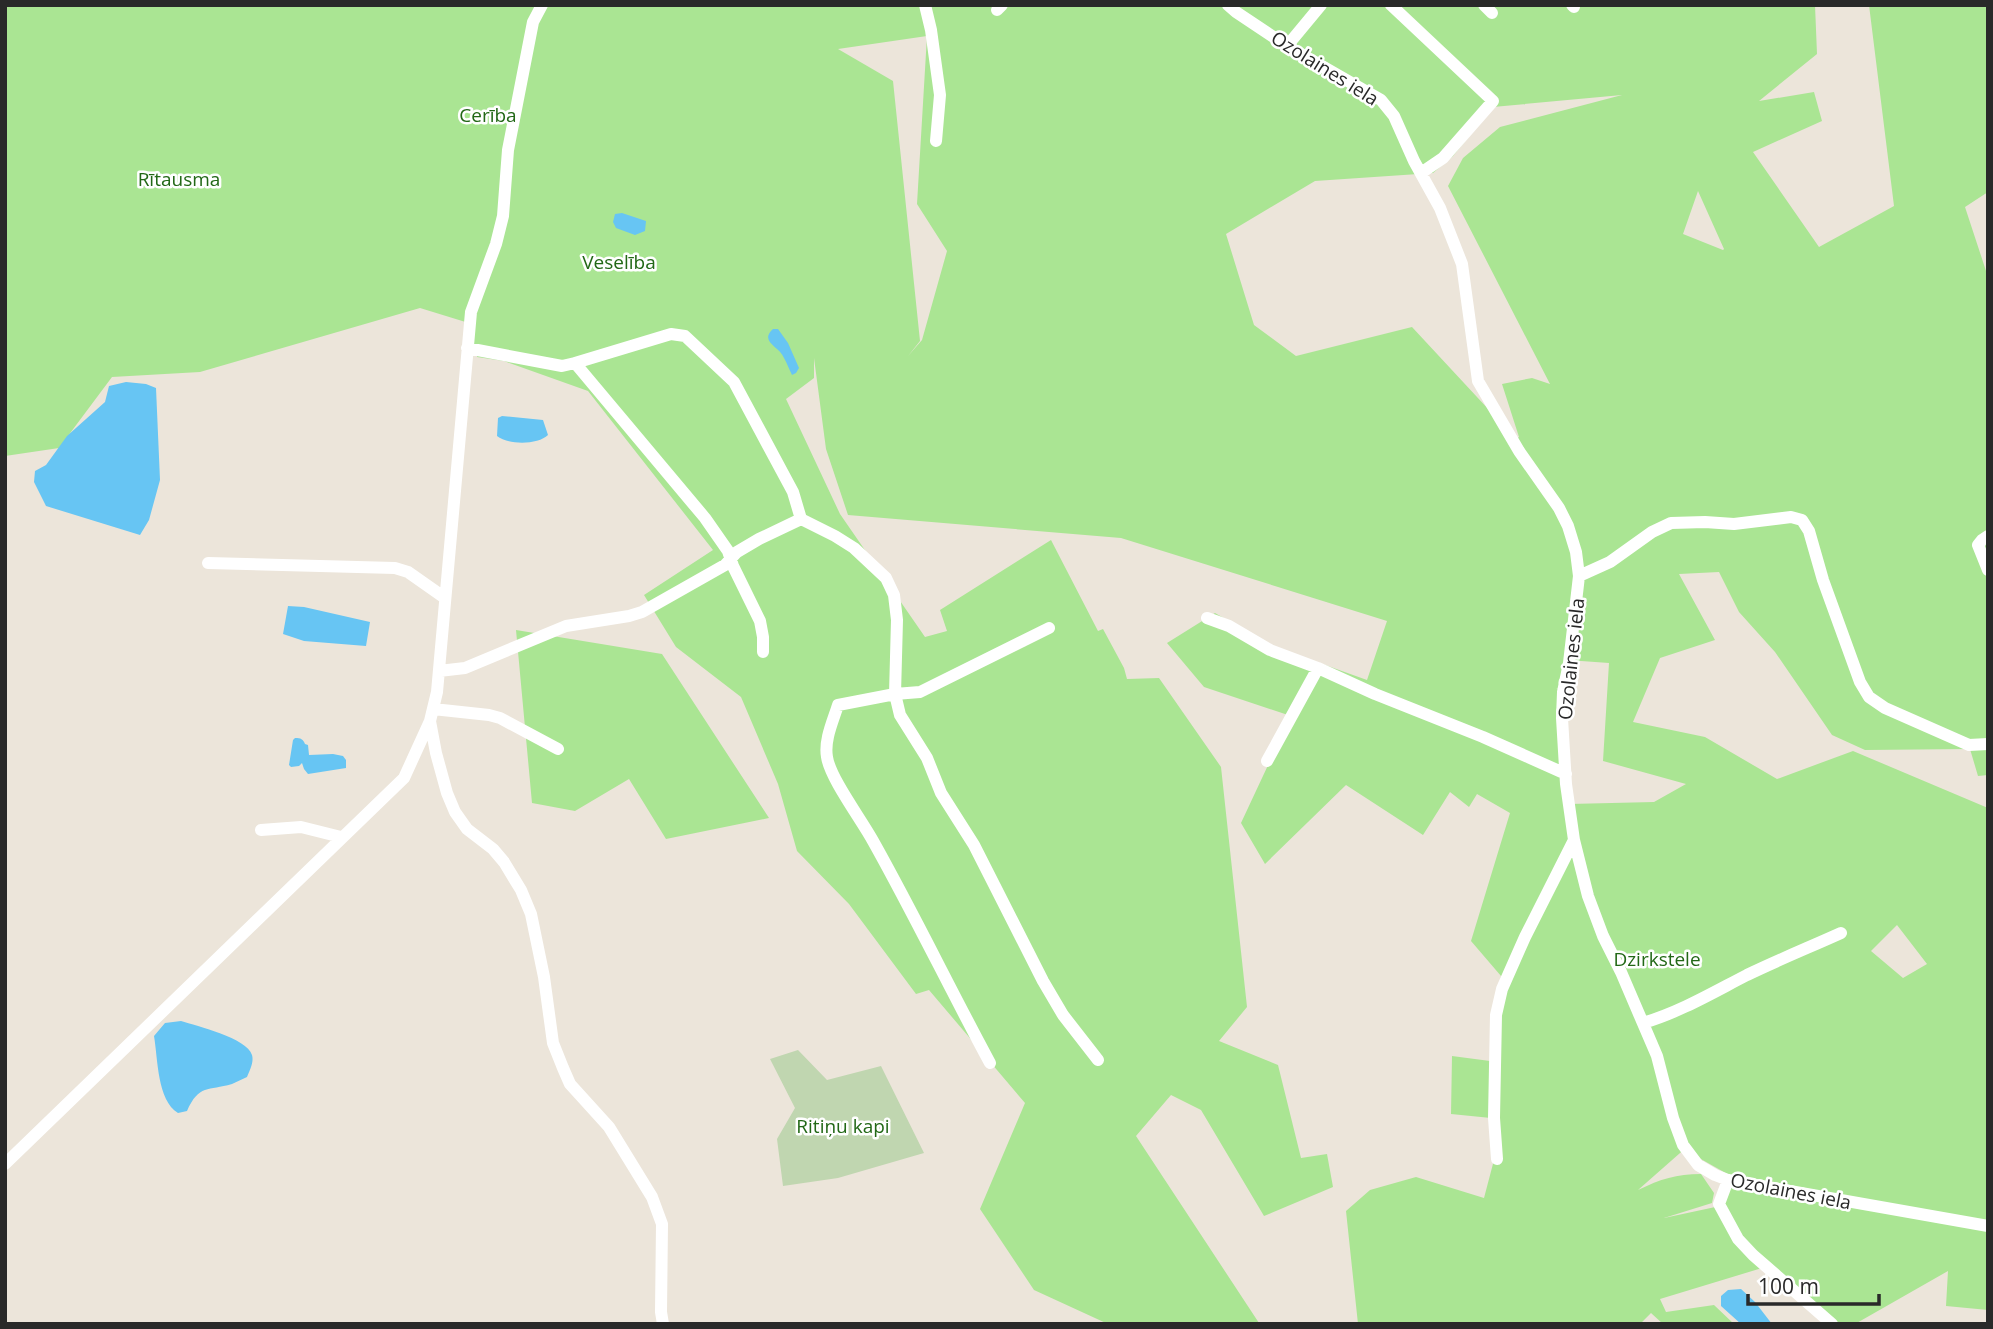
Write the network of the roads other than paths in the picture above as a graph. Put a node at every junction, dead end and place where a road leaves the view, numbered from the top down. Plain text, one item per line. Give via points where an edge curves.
1 (542, 5) edge
2 (925, 5) edge
3 (1321, 5) edge
4 (1391, 5) edge
5 (1235, 8) edge
6 (1287, 46) junction
7 (936, 141) dead end
8 (1421, 173) junction
9 (467, 348) junction
10 (575, 363) junction
11 (802, 519) junction
12 (1988, 536) edge
13 (730, 559) junction
14 (208, 563) dead end
15 (1988, 570) edge
16 (1579, 576) junction
17 (445, 597) junction
18 (1206, 618) dead end
19 (1049, 628) dead end
20 (763, 652) dead end
21 (1318, 668) junction
22 (439, 671) junction
23 (895, 694) junction
24 (432, 715) junction
25 (1988, 744) edge
26 (558, 749) dead end
27 (416, 751) junction
28 (436, 753) junction
29 (1267, 761) dead end
30 (1566, 774) junction
31 (261, 830) dead end
32 (341, 837) junction
33 (1574, 840) junction
34 (1841, 933) dead end
35 (1643, 1023) junction
36 (1098, 1060) dead end
37 (990, 1063) dead end
38 (1497, 1159) dead end
39 (5, 1164) edge
40 (1728, 1180) junction
41 (1988, 1226) edge
42 (663, 1324) edge
43 (1832, 1324) edge

1 - 9 street via 533,22 510,139 498,235 471,313
2 - 7 street via 940,95
3 - 6 street
4 - 8 street via 1493,101 1443,158
5 - 6 street, Ozolaines iela
6 - 8 street, Ozolaines iela via 1381,100 1394,116
8 - 16 street, Ozolaines iela via 1462,264 1478,381 1559,508 1573,539
9 - 10 street via 562,366
9 - 17 street
10 - 11 street via 671,334 685,336 734,382 793,492
10 - 13 street via 705,518
11 - 13 street
11 - 23 street via 854,548 886,578 897,620
12 - 15 street via 1978,545
13 - 20 street via 760,621
13 - 22 street via 642,612 566,626 465,668
14 - 17 street via 395,568
16 - 25 street via 1671,523 1802,520 1869,697 1969,745
16 - 30 street, Ozolaines iela via 1563,692
17 - 22 street
18 - 21 street
19 - 23 street via 920,692
21 - 29 street
21 - 30 street
22 - 24 street
23 - 36 street via 900,715 974,845 1043,981
23 - 37 street via 838,705 826,754
24 - 26 street via 489,715
24 - 27 street
24 - 28 street
27 - 28 street
27 - 32 street via 404,778
28 - 42 street via 455,812 504,862 531,914 553,1042 566,1076 608,1127 652,1197 662,1224
30 - 33 street, Ozolaines iela
31 - 32 street via 301,827
32 - 39 street
33 - 35 street, Ozolaines iela via 1588,897
33 - 38 street via 1502,989 1496,1014
34 - 35 street
35 - 40 street, Ozolaines iela via 1682,1145 1698,1164
40 - 41 street, Ozolaines iela
40 - 43 street via 1719,1204 1738,1240

